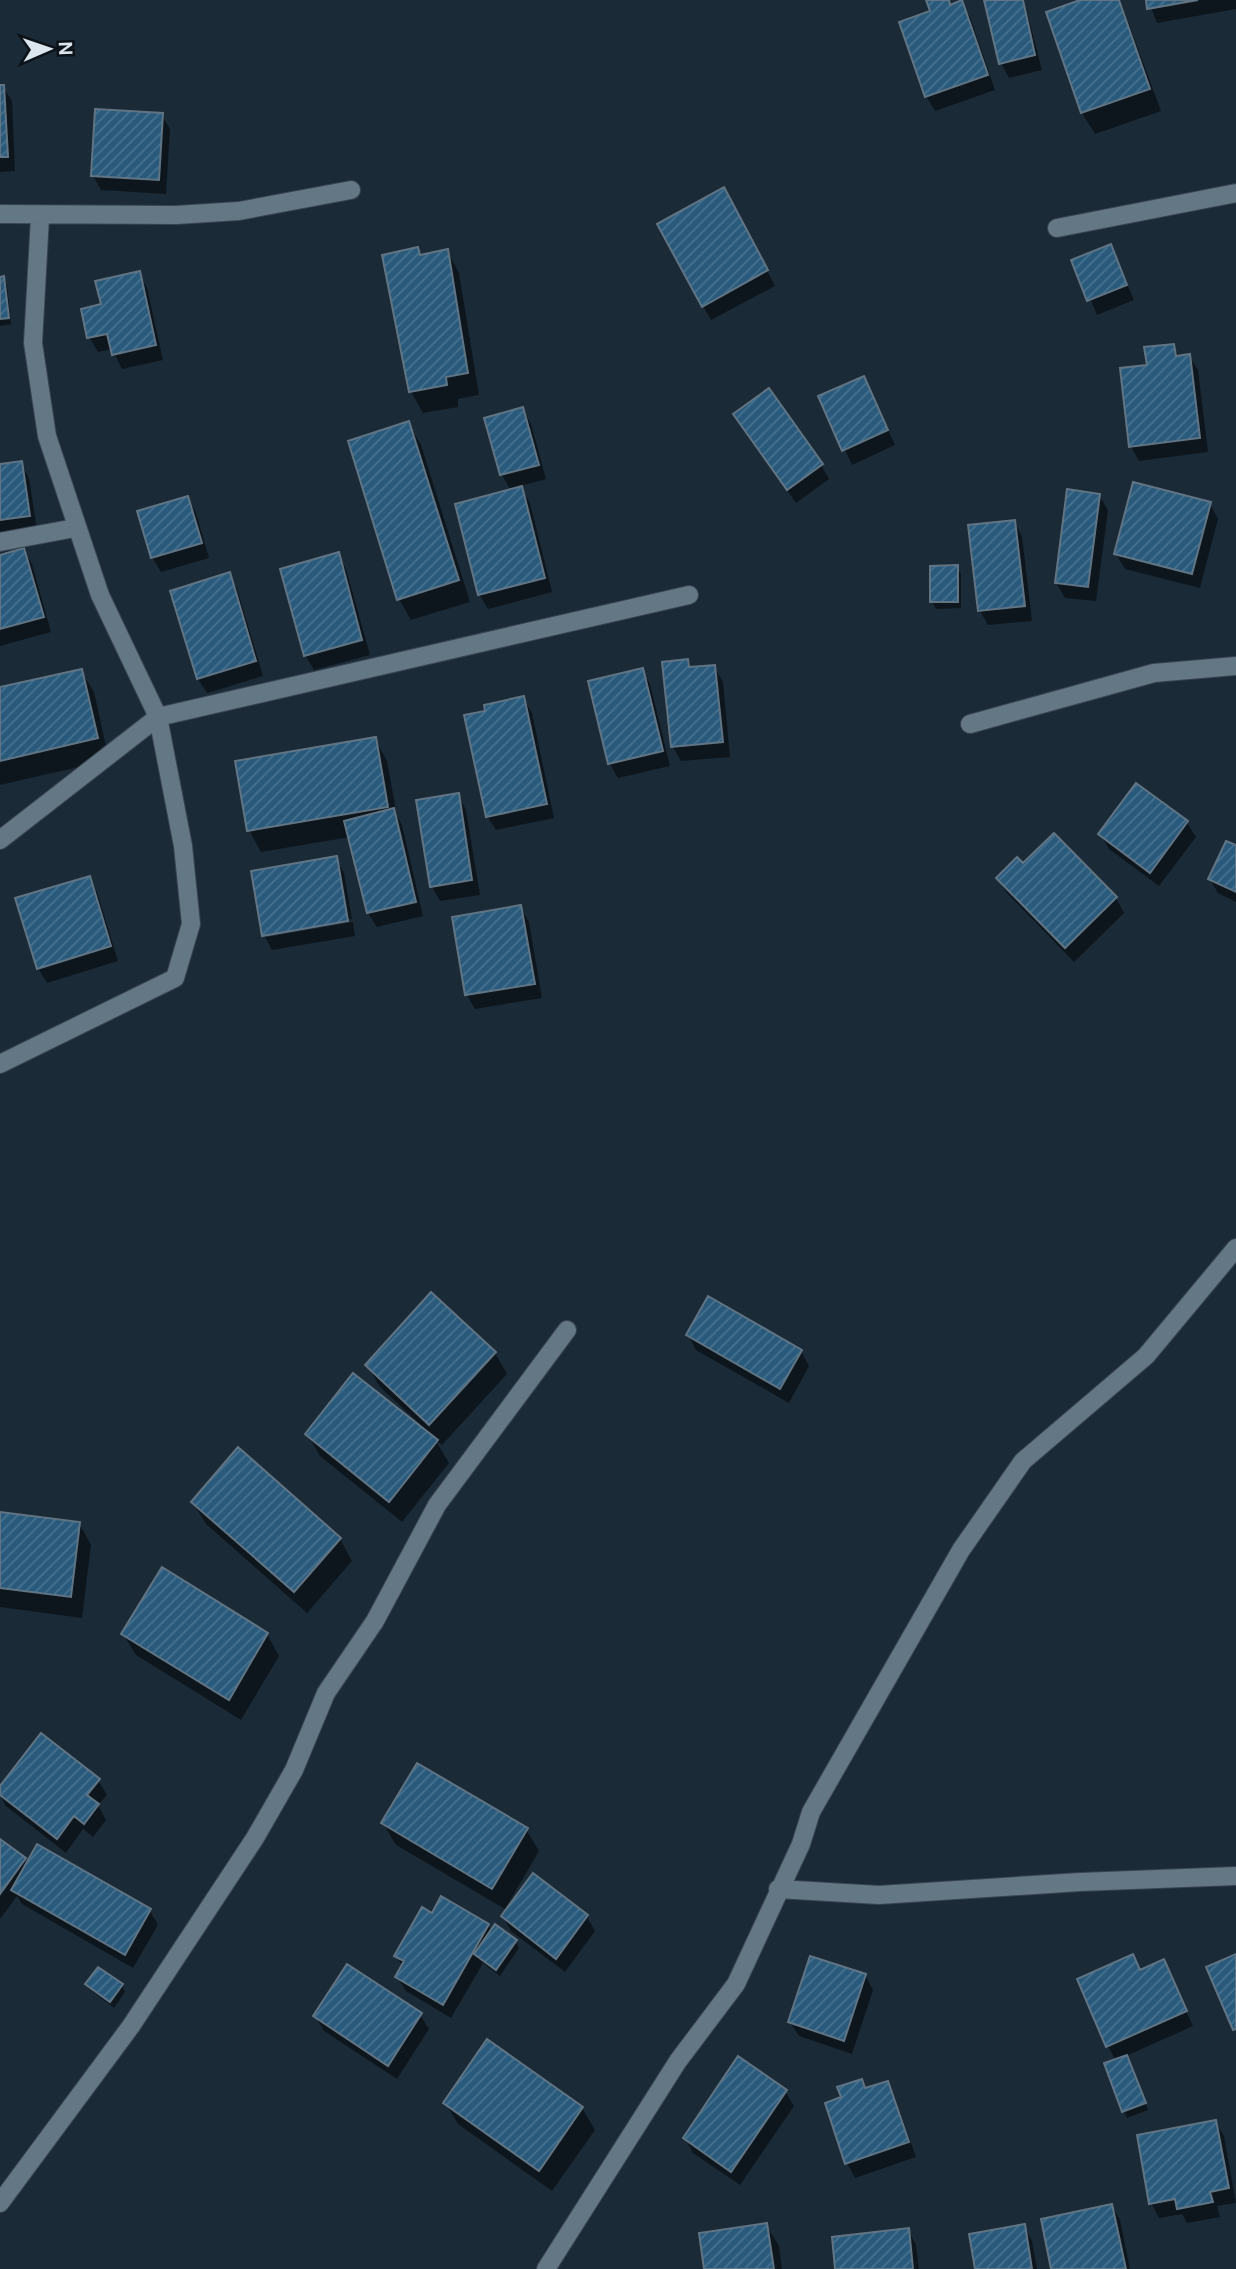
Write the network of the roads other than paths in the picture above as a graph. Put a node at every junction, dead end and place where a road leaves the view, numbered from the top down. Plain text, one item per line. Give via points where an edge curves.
1 (351, 190) dead end
2 (1236, 193) edge
3 (0, 214) edge
4 (40, 216) junction
5 (1057, 228) dead end
6 (75, 528) junction
7 (0, 542) edge
8 (689, 595) dead end
9 (1236, 666) edge
10 (158, 717) junction
11 (970, 724) dead end
12 (0, 840) edge
13 (0, 1064) edge
14 (1236, 1248) edge
15 (567, 1330) dead end
16 (1236, 1877) edge
17 (778, 1889) junction
18 (0, 2203) edge
19 (546, 2269) edge

1 - 4 street via 239,211
2 - 5 street
3 - 4 street
4 - 6 street via 33,344 47,436
6 - 7 street
6 - 10 street via 100,595
8 - 10 street
9 - 11 street via 1154,673
10 - 12 street
10 - 13 street via 183,846 191,924 175,978
14 - 17 street via 1146,1356 1023,1461 961,1550 811,1812
15 - 18 street via 438,1505 375,1621 326,1693 294,1770 255,1838 131,2026
16 - 17 street via 878,1895
17 - 19 street via 736,1984 678,2061

